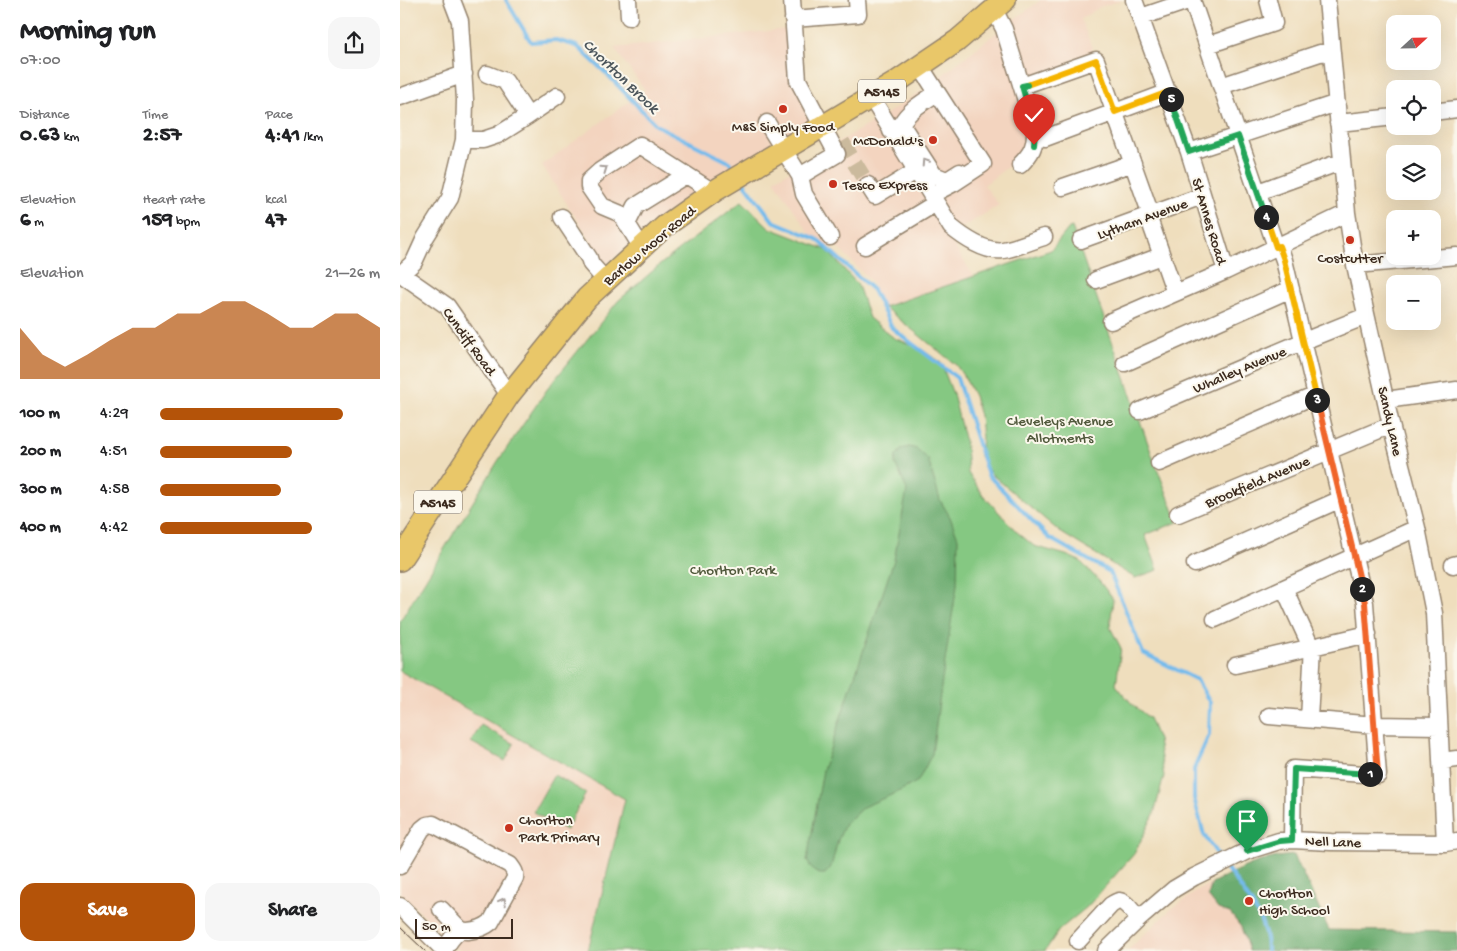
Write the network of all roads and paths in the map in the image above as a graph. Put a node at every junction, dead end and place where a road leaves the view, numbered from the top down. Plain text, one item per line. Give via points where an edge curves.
1 (452, 0) edge
2 (628, 0) edge
3 (792, 0) edge
4 (857, 0) edge
5 (1134, 0) edge
6 (1191, 0) edge
7 (1268, 0) edge
8 (1327, 0) edge
9 (999, 4) edge
10 (629, 17) dead end
11 (1141, 17) junction
12 (793, 19) junction
13 (1208, 46) junction
14 (1332, 52) junction
15 (920, 66) junction
16 (464, 74) junction
17 (486, 74) dead end
18 (1022, 86) junction
19 (1221, 86) junction
20 (1168, 92) junction
21 (937, 93) junction
22 (557, 96) dead end
23 (400, 97) edge
24 (871, 97) junction
25 (1337, 103) junction
26 (947, 108) junction
27 (1457, 109) edge
28 (1441, 111) edge
29 (1115, 112) junction
30 (528, 116) junction
31 (1386, 117) edge
32 (767, 123) dead end
33 (827, 123) junction
34 (1338, 124) junction
35 (896, 127) junction
36 (1238, 136) junction
37 (1046, 138) dead end
38 (464, 140) junction
39 (842, 142) tunnel mouth
40 (784, 149) junction
41 (1189, 152) junction
42 (1132, 163) junction
43 (1342, 164) junction
44 (1020, 165) dead end
45 (916, 171) junction
46 (686, 175) junction
47 (800, 176) junction
48 (868, 186) dead end
49 (1063, 188) dead end
50 (718, 189) junction
51 (1258, 192) junction
52 (1202, 196) junction
53 (933, 199) junction
54 (1347, 213) junction
55 (562, 216) dead end
56 (1149, 216) junction
57 (628, 224) junction
58 (830, 237) dead end
59 (1044, 237) dead end
60 (1081, 240) dead end
61 (864, 246) dead end
62 (1278, 246) junction
63 (642, 248) junction
64 (1161, 256) junction
65 (1457, 256) edge
66 (1355, 265) junction
67 (1226, 271) junction
68 (1096, 280) dead end
69 (606, 281) junction
70 (1291, 288) junction
71 (1175, 293) junction
72 (1366, 316) junction
73 (1110, 321) dead end
74 (1304, 342) junction
75 (1125, 363) dead end
76 (1457, 390) edge
77 (509, 395) junction
78 (1316, 395) junction
79 (1386, 400) junction
80 (1140, 411) dead end
81 (1391, 425) junction
82 (1329, 451) junction
83 (1159, 463) dead end
84 (1341, 499) junction
85 (1178, 514) dead end
86 (1417, 528) junction
87 (1354, 556) junction
88 (400, 560) edge
89 (1196, 564) dead end
90 (1284, 588) junction
91 (1215, 619) dead end
92 (1368, 634) junction
93 (1312, 647) junction
94 (1235, 665) dead end
95 (1269, 716) dead end
96 (1309, 719) junction
97 (1375, 725) junction
98 (1439, 726) junction
99 (1449, 760) edge
100 (1292, 840) junction
101 (1451, 842) edge
102 (400, 866) edge
103 (400, 906) edge
104 (441, 909) dead end
105 (1139, 919) junction
106 (461, 930) junction
107 (1078, 942) dead end
108 (1110, 949) edge
109 (444, 950) edge

1 - 16 street via 460,21
2 - 10 street
3 - 12 street
4 - 12 street via 858,14
5 - 11 street, St Annes Road
6 - 11 street
6 - 13 street
7 - 13 street via 1274,24
8 - 14 street, Sandy Lane
9 - 15 main road, Barlow Moor Road / A5145 via 957,41
9 - 18 street
11 - 20 street, St Annes Road
12 - 33 street via 798,80
13 - 19 street
14 - 19 street via 1320,53
14 - 25 street, Sandy Lane
15 - 21 street
15 - 24 main road, Barlow Moor Road / A5145
16 - 23 street
16 - 38 street
17 - 30 street via 505,81
18 - 29 street via 1096,60
18 - 44 street via 1036,138 1032,152
19 - 36 street
20 - 29 street
20 - 41 street, St Annes Road
21 - 26 street
21 - 35 street via 915,107
22 - 30 street
24 - 33 main road, Barlow Moor Road / A5145
24 - 35 street
25 - 34 street, Sandy Lane
25 - 36 street
26 -> 35 street via 950,123 970,158 968,166 949,179 934,175
26 - 53 street via 983,164
27 - 28 street
29 - 37 street
29 - 42 street
30 - 38 street via 498,135 483,140
31 - 34 street
32 - 40 street
33 - 39 street
33 - 40 main road, Barlow Moor Road / A5145
33 - 47 street via 838,154
34 - 43 street, Sandy Lane
35 - 45 street
36 - 41 street
36 - 51 street
38 - 77 street, Cundiff Road via 450,198 414,262 401,274 446,306
40 - 47 street
40 - 50 main road, Barlow Moor Road / A5145
41 - 52 street, St Annes Road
42 - 49 street
42 - 56 street
43 - 51 street
43 - 54 street, Sandy Lane
45 - 48 street via 875,196
45 - 53 street
46 - 50 street
46 - 57 street via 636,206
57 -> 46 street via 621,214 602,206 589,187 589,181 600,171 640,145
47 - 58 street via 804,194
50 - 63 main road, Barlow Moor Road / A5145 via 672,221
51 - 62 street
52 - 56 street, Lytham Avenue
52 - 67 street, St Annes Road
53 - 59 street via 951,227 964,238 992,250
53 - 61 street
54 - 62 street
54 - 66 street, Sandy Lane
55 - 69 street via 591,264
56 - 60 street, Lytham Avenue
56 - 64 street
57 - 63 street
62 - 67 street
62 - 70 street
63 - 69 main road, Barlow Moor Road / A5145
64 - 68 street
64 - 71 street
65 - 66 street
66 - 72 street, Sandy Lane
67 - 71 street
69 - 77 main road, Barlow Moor Road / A5145 via 587,298
70 - 74 street
70 - 75 street
71 - 73 street
72 - 74 street, Whalley Avenue
72 - 79 street, Sandy Lane
74 - 78 street
74 - 80 street, Whalley Avenue
76 - 79 street
77 - 88 main road, Barlow Moor Road / A5145
78 - 82 street
78 - 83 street
79 - 81 street, Sandy Lane
81 - 82 street, Brookfield Avenue
81 - 86 street, Sandy Lane
82 - 84 street
82 - 85 street, Brookfield Avenue
84 - 87 street
84 - 89 street
86 - 87 street
86 - 98 street, Sandy Lane via 1434,613
87 - 90 street
87 - 92 street via 1365,603
90 - 91 street
90 - 93 street
92 - 93 street
92 - 97 street
93 - 94 street
93 - 96 street
95 - 96 street
96 - 97 street
97 - 98 street
97 - 100 street via 1378,774 1294,769
98 - 99 street, Sandy Lane
99 - 101 street, Sandy Lane
100 - 101 street, Nell Lane
100 - 105 street, Nell Lane via 1247,851 1194,876
106 -> 102 street via 479,930 490,922 514,878 510,865 433,824 422,829
103 - 109 street
104 - 106 street
105 - 107 street via 1126,905 1118,902 1111,905
105 - 108 street, Nell Lane
106 - 109 street

